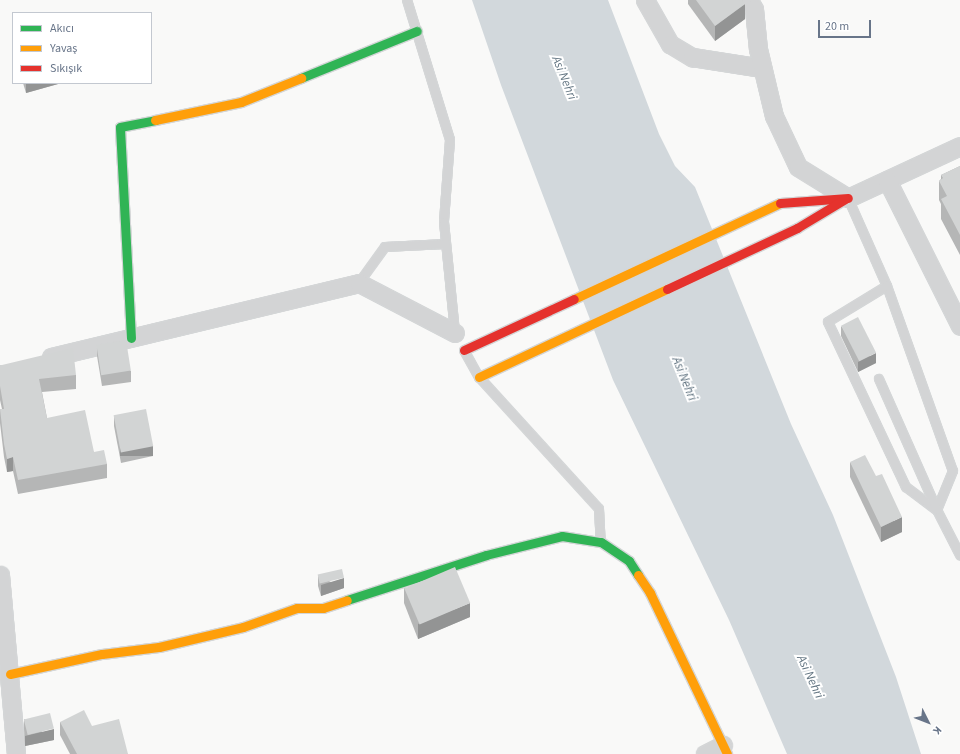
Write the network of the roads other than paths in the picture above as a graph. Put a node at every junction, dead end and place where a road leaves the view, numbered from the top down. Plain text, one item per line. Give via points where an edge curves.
1 (407, 0) edge
2 (645, 0) edge
3 (749, 0) edge
4 (417, 31) junction
5 (762, 68) junction
6 (960, 146) edge
7 (887, 180) junction
8 (848, 198) junction
9 (446, 244) junction
10 (359, 283) junction
11 (887, 286) junction
12 (960, 326) edge
13 (455, 333) junction
14 (131, 338) junction
15 (464, 350) junction
16 (39, 360) edge
17 (479, 377) junction
18 (879, 379) dead end
19 (938, 510) junction
20 (601, 542) junction
21 (960, 555) edge
22 (0, 575) edge
23 (10, 674) junction
24 (725, 750) edge
25 (16, 754) edge
26 (705, 754) edge

1 - 4 lane
2 - 5 street via 670,44 692,57
3 - 5 street via 754,9
4 - 9 lane via 450,140 444,222
4 - 14 street via 241,102 120,127
5 - 8 street via 774,116 798,167
6 - 7 street
7 - 8 street
7 - 12 street
8 - 11 lane
8 - 15 street via 782,202
8 - 17 street via 797,228
9 - 10 lane via 385,247
9 - 13 lane
10 - 13 street
10 - 14 street
11 - 19 lane via 953,471
11 - 19 lane via 828,322 906,487
13 - 15 lane
14 - 16 street
15 - 17 lane
17 - 20 lane via 599,509
18 - 19 lane
19 - 21 lane
20 - 23 street via 562,536 486,555 323,608 297,608 243,627 159,647 102,654
20 - 24 street via 629,562 650,593
22 - 23 street
23 - 25 street
24 - 26 street

